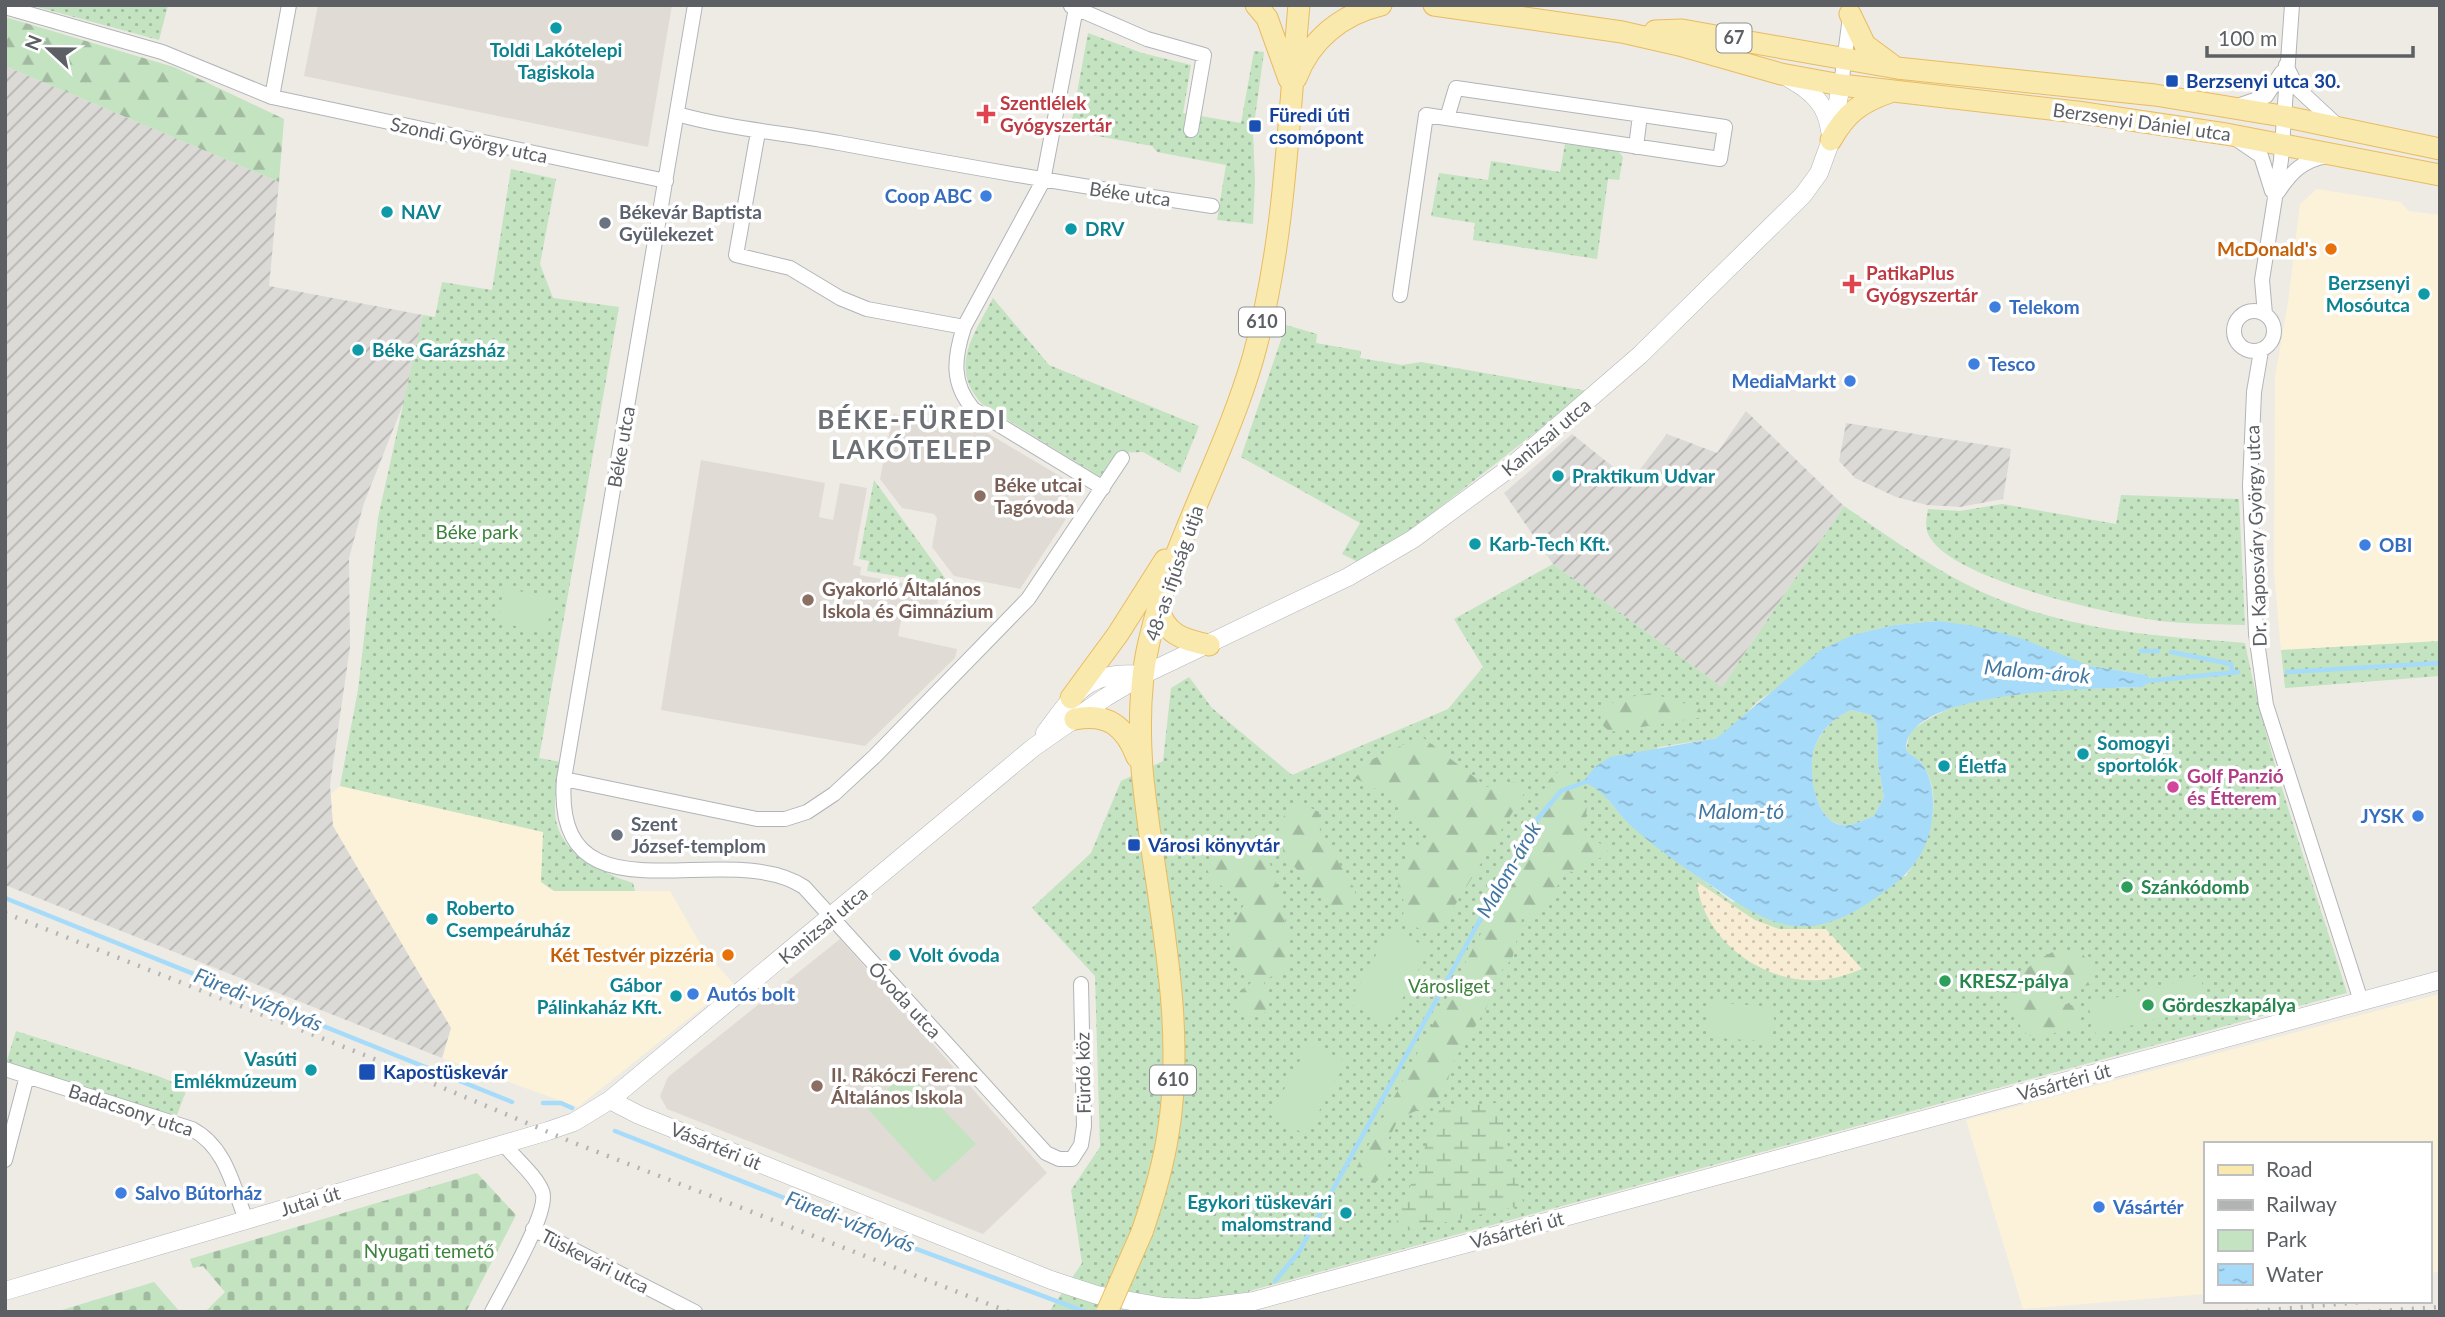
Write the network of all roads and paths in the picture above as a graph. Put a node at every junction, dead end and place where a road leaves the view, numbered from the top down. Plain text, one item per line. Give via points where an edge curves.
1 (289, 5) edge
2 (695, 5) edge
3 (1256, 5) edge
4 (1299, 5) edge
5 (1381, 5) edge
6 (1434, 5) edge
7 (2292, 5) edge
8 (5, 7) edge
9 (1073, 7) edge
10 (1850, 10) edge
11 (1622, 32) junction
12 (1844, 60) junction
13 (2286, 64) junction
14 (1897, 68) junction
15 (1781, 74) junction
16 (1841, 85) junction
17 (1292, 90) junction
18 (1892, 91) junction
19 (272, 97) junction
20 (2228, 107) junction
21 (677, 114) junction
22 (1640, 115) junction
23 (2282, 116) junction
24 (1447, 117) junction
25 (2342, 129) junction
26 (1191, 130) dead end
27 (758, 132) junction
28 (2226, 134) junction
29 (1831, 140) junction
30 (2281, 144) junction
31 (1636, 147) junction
32 (2440, 149) edge
33 (2337, 154) junction
34 (2440, 175) edge
35 (666, 181) junction
36 (1043, 181) junction
37 (2274, 199) junction
38 (1212, 206) dead end
39 (1400, 295) dead end
40 (2258, 313) junction
41 (964, 327) junction
42 (2254, 351) junction
43 (1122, 458) dead end
44 (1103, 488) junction
45 (1199, 500) junction
46 (1158, 606) junction
47 (1209, 645) junction
48 (1143, 675) junction
49 (1073, 709) junction
50 (1142, 769) junction
51 (564, 779) junction
52 (830, 919) junction
53 (2440, 979) edge
54 (1081, 984) dead end
55 (2361, 1001) junction
56 (5, 1069) edge
57 (27, 1076) junction
58 (610, 1100) junction
59 (504, 1144) junction
60 (1072, 1159) joint
61 (5, 1160) edge
62 (246, 1220) junction
63 (533, 1229) junction
64 (5, 1291) edge
65 (492, 1312) edge
66 (695, 1312) edge
67 (1107, 1312) edge

1 - 19 street
2 - 21 street, Béke utca
3 - 17 main road via 1267,18
4 - 17 main road, 610
5 - 17 main road via 1360,10 1332,27 1302,64
6 - 11 main road, 67
7 - 13 street
8 - 19 street, Szondi György utca via 162,51
9 - 26 street via 1147,39 1204,55
9 - 36 street
10 - 12 street
10 - 14 main road via 1865,45
11 - 12 main road, 67 via 1682,30
11 - 15 main road, 67
12 - 14 main road, Berzsenyi Dániel utca / 67
12 - 16 street
13 - 20 street via 2266,96
13 - 23 street
13 - 25 street via 2297,88
14 - 20 main road, Berzsenyi Dániel utca / 67
15 - 16 main road, 67
15 - 29 street via 1819,99 1828,117
16 - 18 main road, Berzsenyi Dániel utca / 67
16 - 29 street, Kanizsai utca
17 - 45 main road, 48-as ifjúság útja / 610 via 1266,304 1252,360
18 - 28 main road, Berzsenyi Dániel utca / 67
18 - 29 main road via 1855,108
19 - 35 street, Szondi György utca
20 - 23 main road, Berzsenyi Dániel utca / 67
21 - 27 street, Béke utca
21 - 35 street, Béke utca
22 - 24 street via 1456,88
22 - 31 street
22 - 31 street via 1725,127 1720,159
23 - 25 main road, Berzsenyi Dániel utca / 67
23 - 30 street
24 - 31 street
24 - 39 street via 1426,115
25 - 32 main road, Berzsenyi Dániel utca / 67
27 - 36 street, Béke utca
27 - 41 street via 736,256 790,268 867,309
28 - 30 main road, Berzsenyi Dániel utca / 67
28 - 37 street via 2261,156
29 - 47 street, Kanizsai utca via 1819,173 1803,195 1736,264 1575,414 1507,470 1393,551
30 - 33 main road, Berzsenyi Dániel utca / 67
30 - 37 street
33 - 34 main road, Berzsenyi Dániel utca / 67
33 - 37 street via 2302,164
35 - 51 street, Béke utca
36 - 38 street, Béke utca
36 - 41 street
37 - 40 street
40 - 42 street via 2273,323 2275,333 2269,346
40 - 42 street via 2239,318 2234,328 2238,344
41 - 44 street via 956,381 973,409
42 - 55 street, Dr. Kaposváry György utca via 2250,486 2256,634 2266,705
43 - 44 street
44 - 51 street via 1028,599 990,642 875,756 807,812 785,819 757,819
45 - 46 main road, 48-as ifjúság útja / 610
45 - 49 main road
46 - 47 main road via 1167,629
46 - 48 main road, 48-as ifjúság útja / 610
47 - 48 street, Kanizsai utca
48 - 49 street, Kanizsai utca via 1109,673 1094,680
48 - 50 main road, 48-as ifjúság útja / 610
49 - 50 main road via 1122,729
49 - 52 street, Kanizsai utca
50 - 67 main road, 48-as ifjúság útja / 610, bridge via 1168,974 1173,1060 1168,1133 1159,1177 1142,1231
51 - 52 street, Béke utca via 566,822 577,843 594,858 615,869 641,872 736,867 779,873 804,887
52 - 58 street, Kanizsai utca
52 - 60 street, Óvoda utca via 1046,1153
53 - 55 street, Vásártéri út
54 - 60 street, Fürdő köz via 1084,1126 1081,1145
55 - 58 street, Vásártéri út via 1254,1301 1198,1308 1134,1304 1051,1280
56 - 57 street, Badacsony utca
57 - 61 street
57 - 62 street, Badacsony utca via 208,1137 221,1154
58 - 59 street, Jutai út via 574,1122
59 - 62 street, Jutai út
59 - 63 street via 542,1189 543,1204
62 - 64 street, Jutai út
63 - 65 street
63 - 66 street, Tüskevári utca

